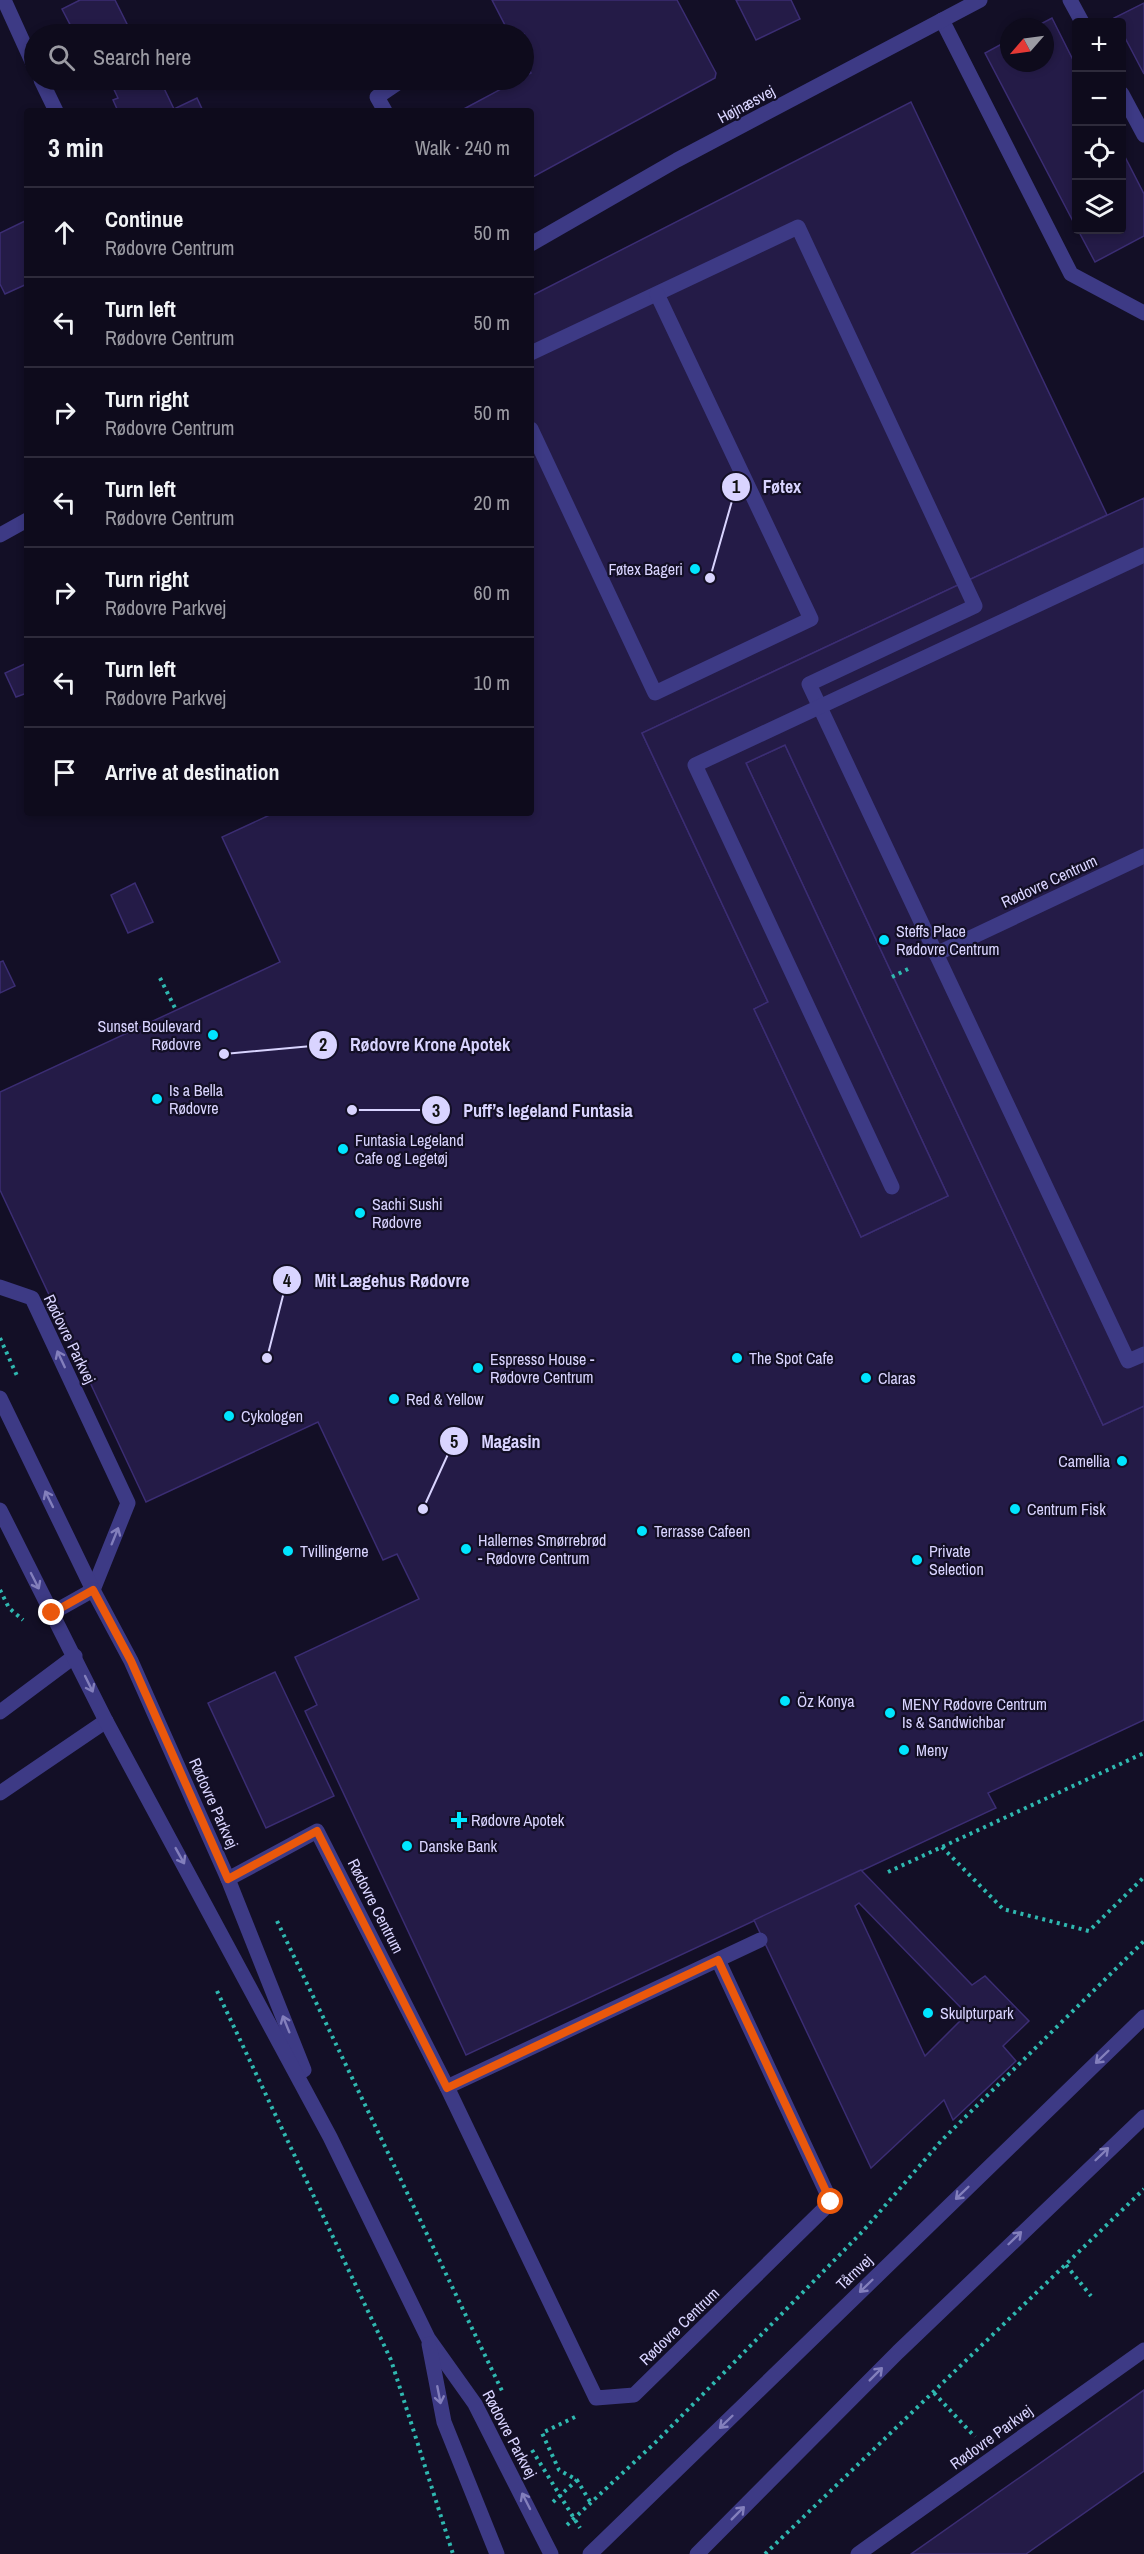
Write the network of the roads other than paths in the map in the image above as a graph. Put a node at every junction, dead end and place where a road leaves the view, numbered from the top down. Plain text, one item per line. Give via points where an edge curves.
1 (4, 0) edge
2 (980, 0) edge
3 (1070, 0) edge
4 (1080, 18) edge
5 (942, 20) junction
6 (24, 44) edge
7 (46, 90) edge
8 (387, 90) edge
9 (1126, 101) edge
10 (55, 108) edge
11 (383, 108) edge
12 (1144, 135) edge
13 (534, 242) edge
14 (657, 294) junction
15 (1144, 313) edge
16 (534, 352) edge
17 (534, 435) edge
18 (24, 522) edge
19 (0, 535) edge
20 (1144, 555) edge
21 (819, 706) junction
22 (1144, 856) edge
23 (936, 954) junction
24 (892, 1187) dead end
25 (0, 1287) edge
26 (1144, 1353) edge
27 (0, 1398) edge
28 (0, 1510) edge
29 (93, 1590) junction
30 (52, 1613) junction
31 (75, 1656) junction
32 (0, 1712) edge
33 (106, 1721) junction
34 (0, 1793) edge
35 (228, 1879) junction
36 (760, 1940) dead end
37 (718, 1960) junction
38 (1144, 2017) edge
39 (447, 2088) junction
40 (1144, 2117) edge
41 (330, 2137) junction
42 (428, 2338) junction
43 (1144, 2350) edge
44 (549, 2550) edge
45 (592, 2552) edge
46 (496, 2554) edge
47 (697, 2554) edge
48 (858, 2554) edge

1 - 6 street
2 - 5 street, Højnæsvej
3 - 4 street
5 - 13 street, Højnæsvej via 677,160
5 - 15 street via 1071,274
7 - 10 street
8 - 11 street via 377,97
9 - 12 street
14 - 16 street
14 - 17 street via 811,619 655,693
14 - 21 street via 798,228 975,606 809,684
18 - 19 street
20 - 21 street
21 - 23 street
21 - 24 street via 695,765
22 - 23 street, Rødovre Centrum
23 - 26 street via 1128,1361
29 -> 25 street, Rødovre Parkvej via 128,1503 32,1298
29 -> 27 street, Rødovre Parkvej
28 -> 30 street, Rødovre Parkvej
29 - 30 street
29 - 35 street, Rødovre Parkvej via 131,1661
30 - 31 street, Rødovre Parkvej
31 - 32 street
31 -> 33 street, Rødovre Parkvej
33 - 34 street
33 -> 41 street, Rødovre Parkvej
35 - 39 street, Rødovre Centrum via 317,1831
41 -> 35 street, Rødovre Parkvej
36 - 37 street
37 - 39 street
37 - 39 street, Rødovre Centrum via 831,2202 634,2395 596,2398
38 -> 45 street, Tårnvej
47 -> 40 street via 898,2352
41 - 42 street, Rødovre Parkvej
44 -> 42 street, Rødovre Parkvej via 475,2404
42 -> 46 street, Rødovre Parkvej via 444,2422
43 - 48 street, Rødovre Parkvej

